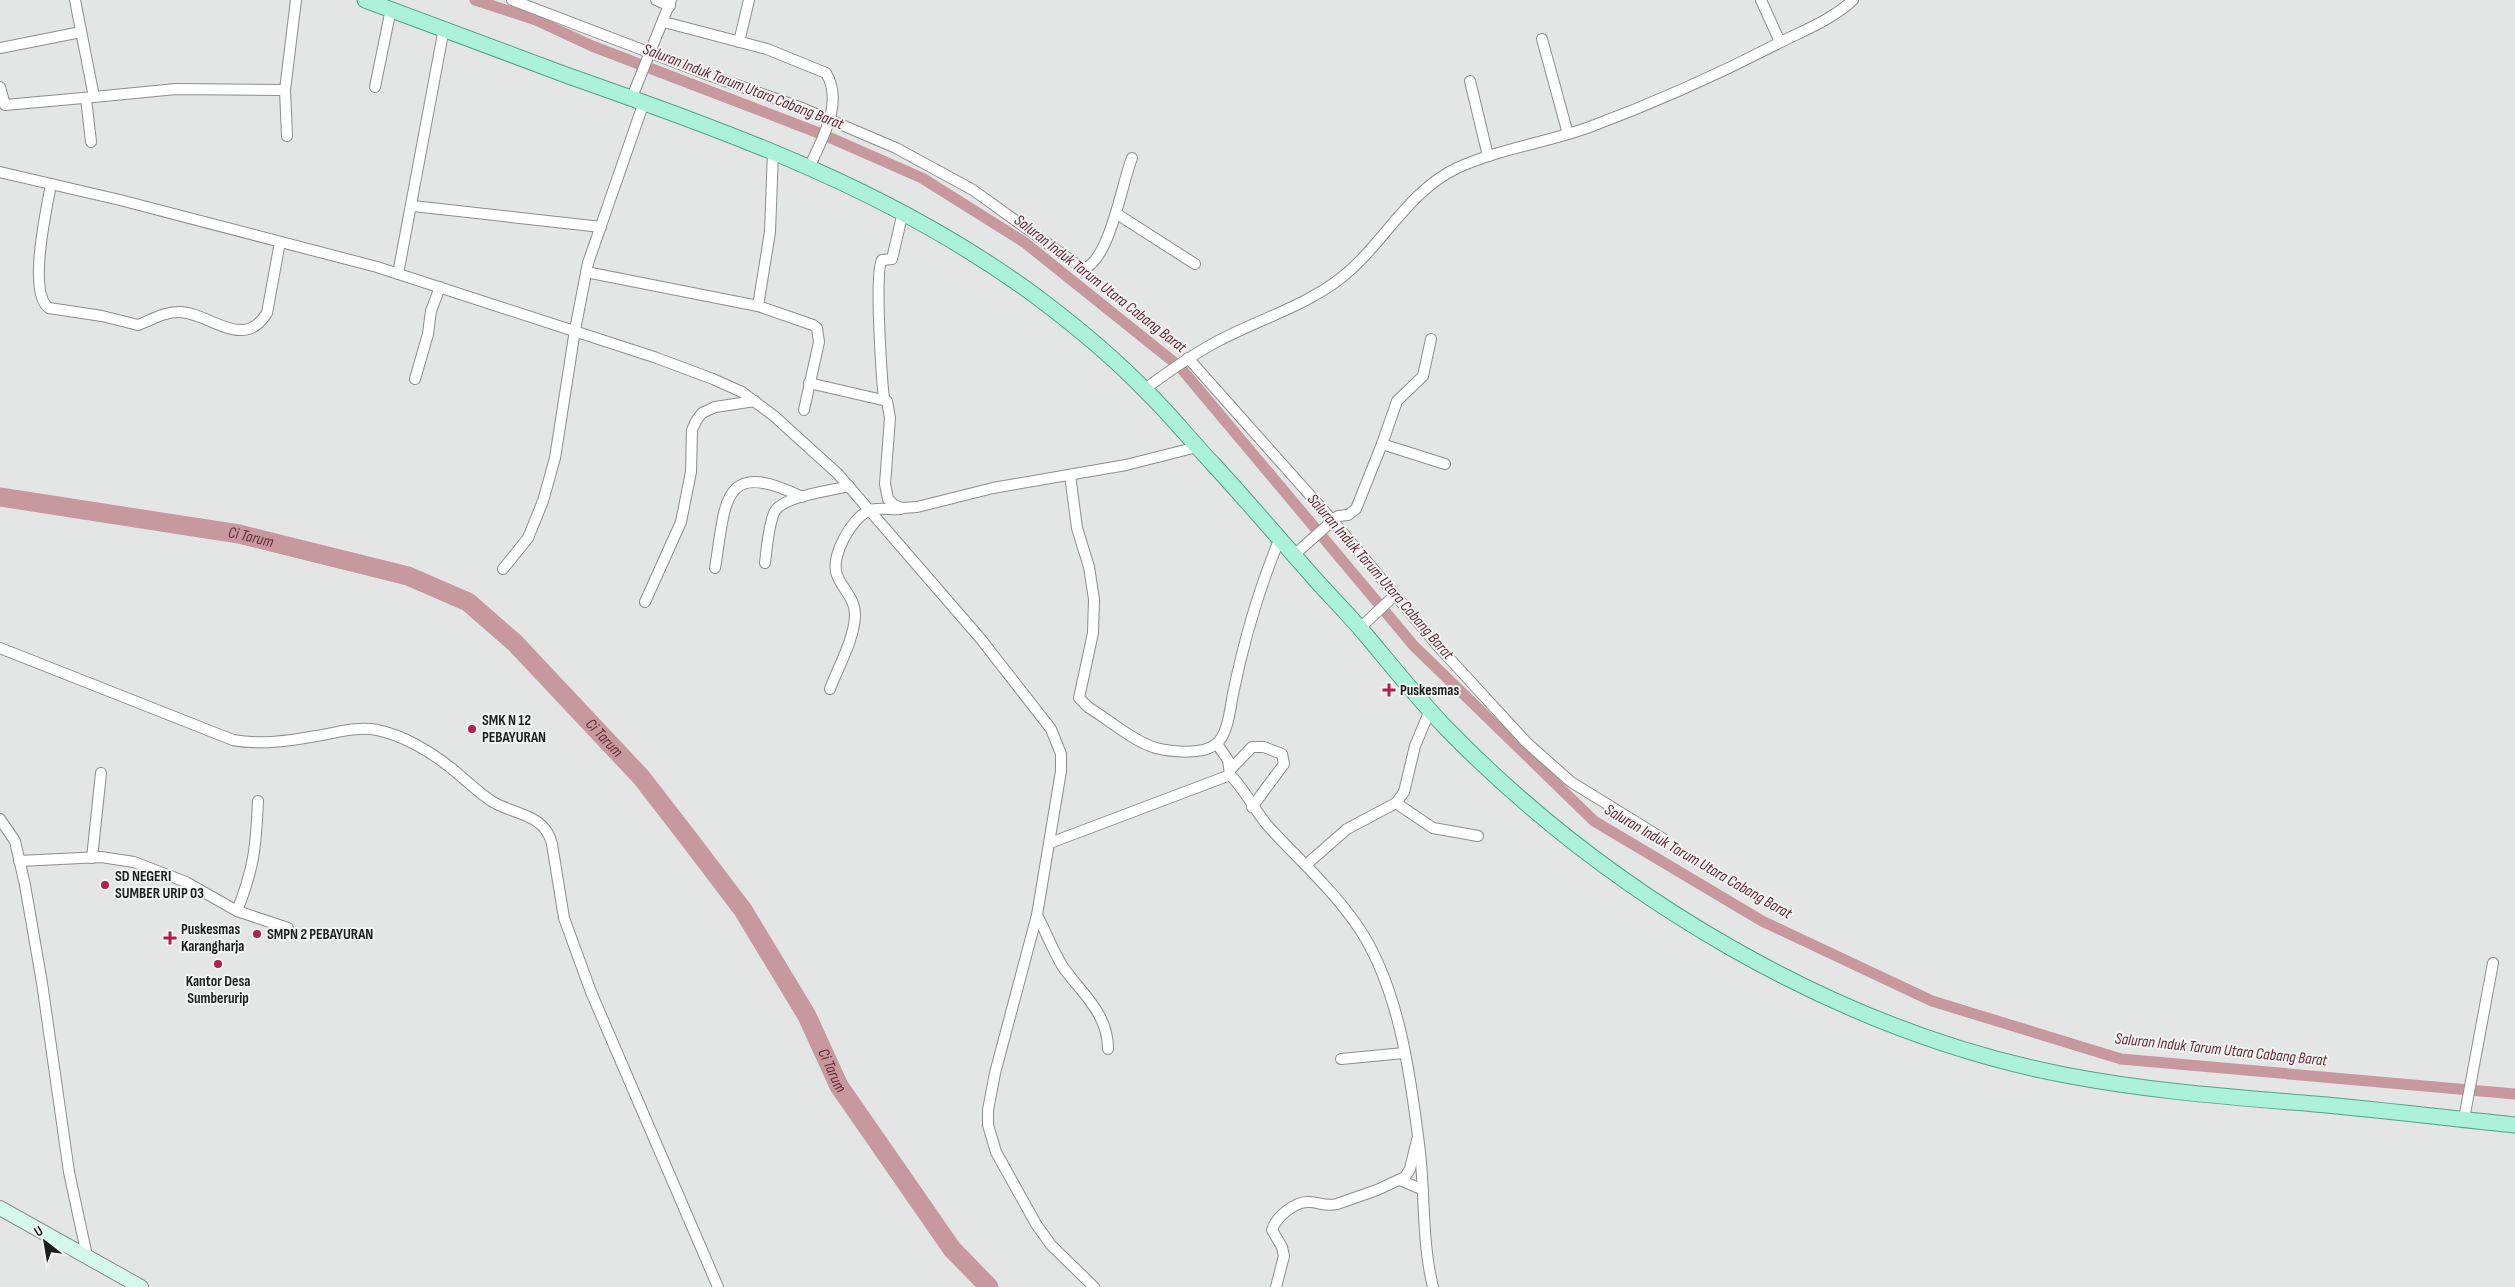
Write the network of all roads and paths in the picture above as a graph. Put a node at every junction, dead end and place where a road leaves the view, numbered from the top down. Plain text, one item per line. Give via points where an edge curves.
1 (75, 0) edge
2 (296, 0) edge
3 (365, 0) edge
4 (512, 0) edge
5 (656, 0) edge
6 (749, 0) edge
7 (1761, 0) edge
8 (1853, 0) edge
9 (671, 3) edge
10 (391, 9) junction
11 (664, 22) junction
12 (444, 28) junction
13 (81, 32) junction
14 (1542, 39) dead end
15 (739, 42) junction
16 (1780, 42) junction
17 (0, 48) edge
18 (648, 57) junction
19 (1470, 81) dead end
20 (0, 87) edge
21 (375, 87) dead end
22 (285, 90) junction
23 (638, 95) junction
24 (90, 98) junction
25 (830, 119) junction
26 (1568, 134) junction
27 (287, 136) dead end
28 (91, 142) dead end
29 (773, 151) junction
30 (1488, 156) junction
31 (1132, 158) dead end
32 (810, 166) junction
33 (0, 172) edge
34 (51, 184) junction
35 (413, 206) junction
36 (903, 212) junction
37 (1117, 214) junction
38 (601, 227) junction
39 (280, 242) junction
40 (1195, 264) dead end
41 (586, 272) junction
42 (398, 274) junction
43 (440, 287) junction
44 (758, 306) junction
45 (575, 330) junction
46 (1431, 339) dead end
47 (1185, 359) junction
48 (415, 379) dead end
49 (809, 383) junction
50 (1151, 385) junction
51 (884, 399) junction
52 (755, 401) junction
53 (804, 410) dead end
54 (1382, 444) junction
55 (1197, 447) junction
56 (1445, 464) dead end
57 (1070, 476) junction
58 (849, 486) junction
59 (802, 497) junction
60 (906, 508) junction
61 (871, 510) junction
62 (1330, 523) junction
63 (1280, 538) junction
64 (1298, 551) junction
65 (765, 563) dead end
66 (503, 568) dead end
67 (715, 568) dead end
68 (1391, 598) junction
69 (645, 602) dead end
70 (1363, 625) junction
71 (0, 648) edge
72 (830, 689) dead end
73 (1430, 710) junction
74 (1217, 744) junction
75 (1230, 772) junction
76 (101, 773) dead end
77 (258, 801) dead end
78 (1396, 803) junction
79 (1252, 807) junction
80 (0, 819) edge
81 (1478, 836) dead end
82 (1662, 838) dead end
83 (1050, 843) junction
84 (92, 858) junction
85 (19, 861) junction
86 (1307, 864) junction
87 (237, 911) junction
88 (1038, 915) junction
89 (288, 928) dead end
90 (2493, 963) dead end
91 (1108, 1049) dead end
92 (1404, 1053) junction
93 (1341, 1058) dead end
94 (2466, 1113) junction
95 (2515, 1125) edge
96 (1418, 1138) junction
97 (1400, 1180) junction
98 (1423, 1190) junction
99 (0, 1208) edge
100 (87, 1256) junction
101 (141, 1287) edge
102 (718, 1287) edge
103 (1094, 1287) edge
104 (1276, 1287) edge
105 (1433, 1287) edge

1 - 13 street
2 - 22 street
3 - 10 main road
4 - 18 street
5 - 9 street
6 - 15 street
7 - 16 street
8 - 16 street via 1835,14
9 - 11 street
10 - 12 main road
10 - 21 street
11 - 15 street
11 - 18 street
12 - 23 main road
12 - 35 street
13 - 17 street
13 - 24 street
14 - 26 street
15 - 25 street via 767,49 826,73 831,87
16 - 26 street via 1665,96
18 - 23 street
18 - 25 street
19 - 30 street
20 - 24 street via 5,105
22 - 24 street via 176,89
22 - 27 street
23 - 29 main road
23 - 38 street
24 - 28 street
25 - 32 street
25 - 37 street via 896,148 973,190 1082,269 1097,257
26 - 30 street
29 - 32 main road
29 - 44 street via 770,232
30 - 47 street via 1456,169 1428,187 1357,263 1327,287
31 - 37 street
32 - 36 main road
33 - 34 street
34 - 39 street
34 - 39 street via 41,244 39,290 43,304 48,308 138,325 158,316 179,312 198,316 216,326 250,329 261,323 267,314
35 - 38 street
35 - 42 street
36 - 50 main road via 1012,279 1046,303 1119,365
36 - 51 street via 891,260 882,260 880,264 878,292
37 - 40 street
38 - 41 street
39 - 42 street
41 - 44 street
41 - 45 street
42 - 43 street
43 - 45 street
43 - 48 street via 430,311 428,334
44 - 49 street via 817,328 819,342
45 - 52 street via 713,379
45 - 66 street via 555,458 543,500 528,538
46 - 54 street via 1423,376 1397,401
47 - 50 street
47 - 62 street
49 - 51 street
49 - 53 street
50 - 55 main road
51 - 60 street via 889,404 890,418 886,491 894,505
52 - 58 street
52 - 69 street via 715,407 702,413 696,421 692,430 691,472 681,522
54 - 56 street
54 - 62 street via 1356,508
55 - 57 street
55 - 63 main road
57 - 60 street via 993,488
57 - 74 street via 1077,528 1090,574 1094,605 1093,633 1080,700 1156,748 1196,750
58 - 59 street
58 - 61 street
59 - 65 street via 779,506 774,512
59 - 67 street via 763,482 739,484 732,491 725,511
60 - 61 street
61 - 72 street via 844,537 837,554 836,573 852,601 855,617
61 - 83 street via 980,638 1051,729 1061,754 1061,771
62 - 64 street
62 - 68 street
63 - 64 main road
63 - 74 street via 1261,586 1226,725
64 - 70 main road
68 - 70 street
68 - 82 street via 1552,766 1571,782
70 - 73 main road
71 - 102 street via 233,740 256,743 355,730 389,734 435,756 490,800 544,826 550,834 564,918 591,992
73 - 78 street via 1415,746 1404,792
73 - 94 main road via 1532,808 1660,906 1741,954 1882,1020 1977,1054 2067,1075 2178,1092
74 - 75 street via 1228,760
75 - 79 street
75 - 79 street via 1252,746 1282,754 1284,764
75 - 83 street
76 - 84 street
77 - 87 street via 256,849 248,884
78 - 81 street via 1433,828
78 - 86 street via 1347,829
79 - 86 street
80 - 85 street via 15,841
83 - 88 street
84 - 85 street
84 - 87 street via 134,862 186,882
85 - 100 street via 42,983 69,1172
86 - 92 street via 1355,921 1371,949 1392,1003
87 - 89 street
88 - 91 street via 1063,966 1104,1023
88 - 103 street via 995,1073 988,1125 996,1152 1036,1224 1051,1245
90 - 94 street
92 - 93 street
92 - 96 street
94 - 95 main road
96 - 97 street via 1410,1169
96 - 98 street
97 - 98 street
97 - 104 street via 1337,1204 1327,1206 1304,1202 1280,1216 1272,1230 1284,1256
98 - 105 street via 1425,1244
99 - 100 main road
100 - 101 main road

